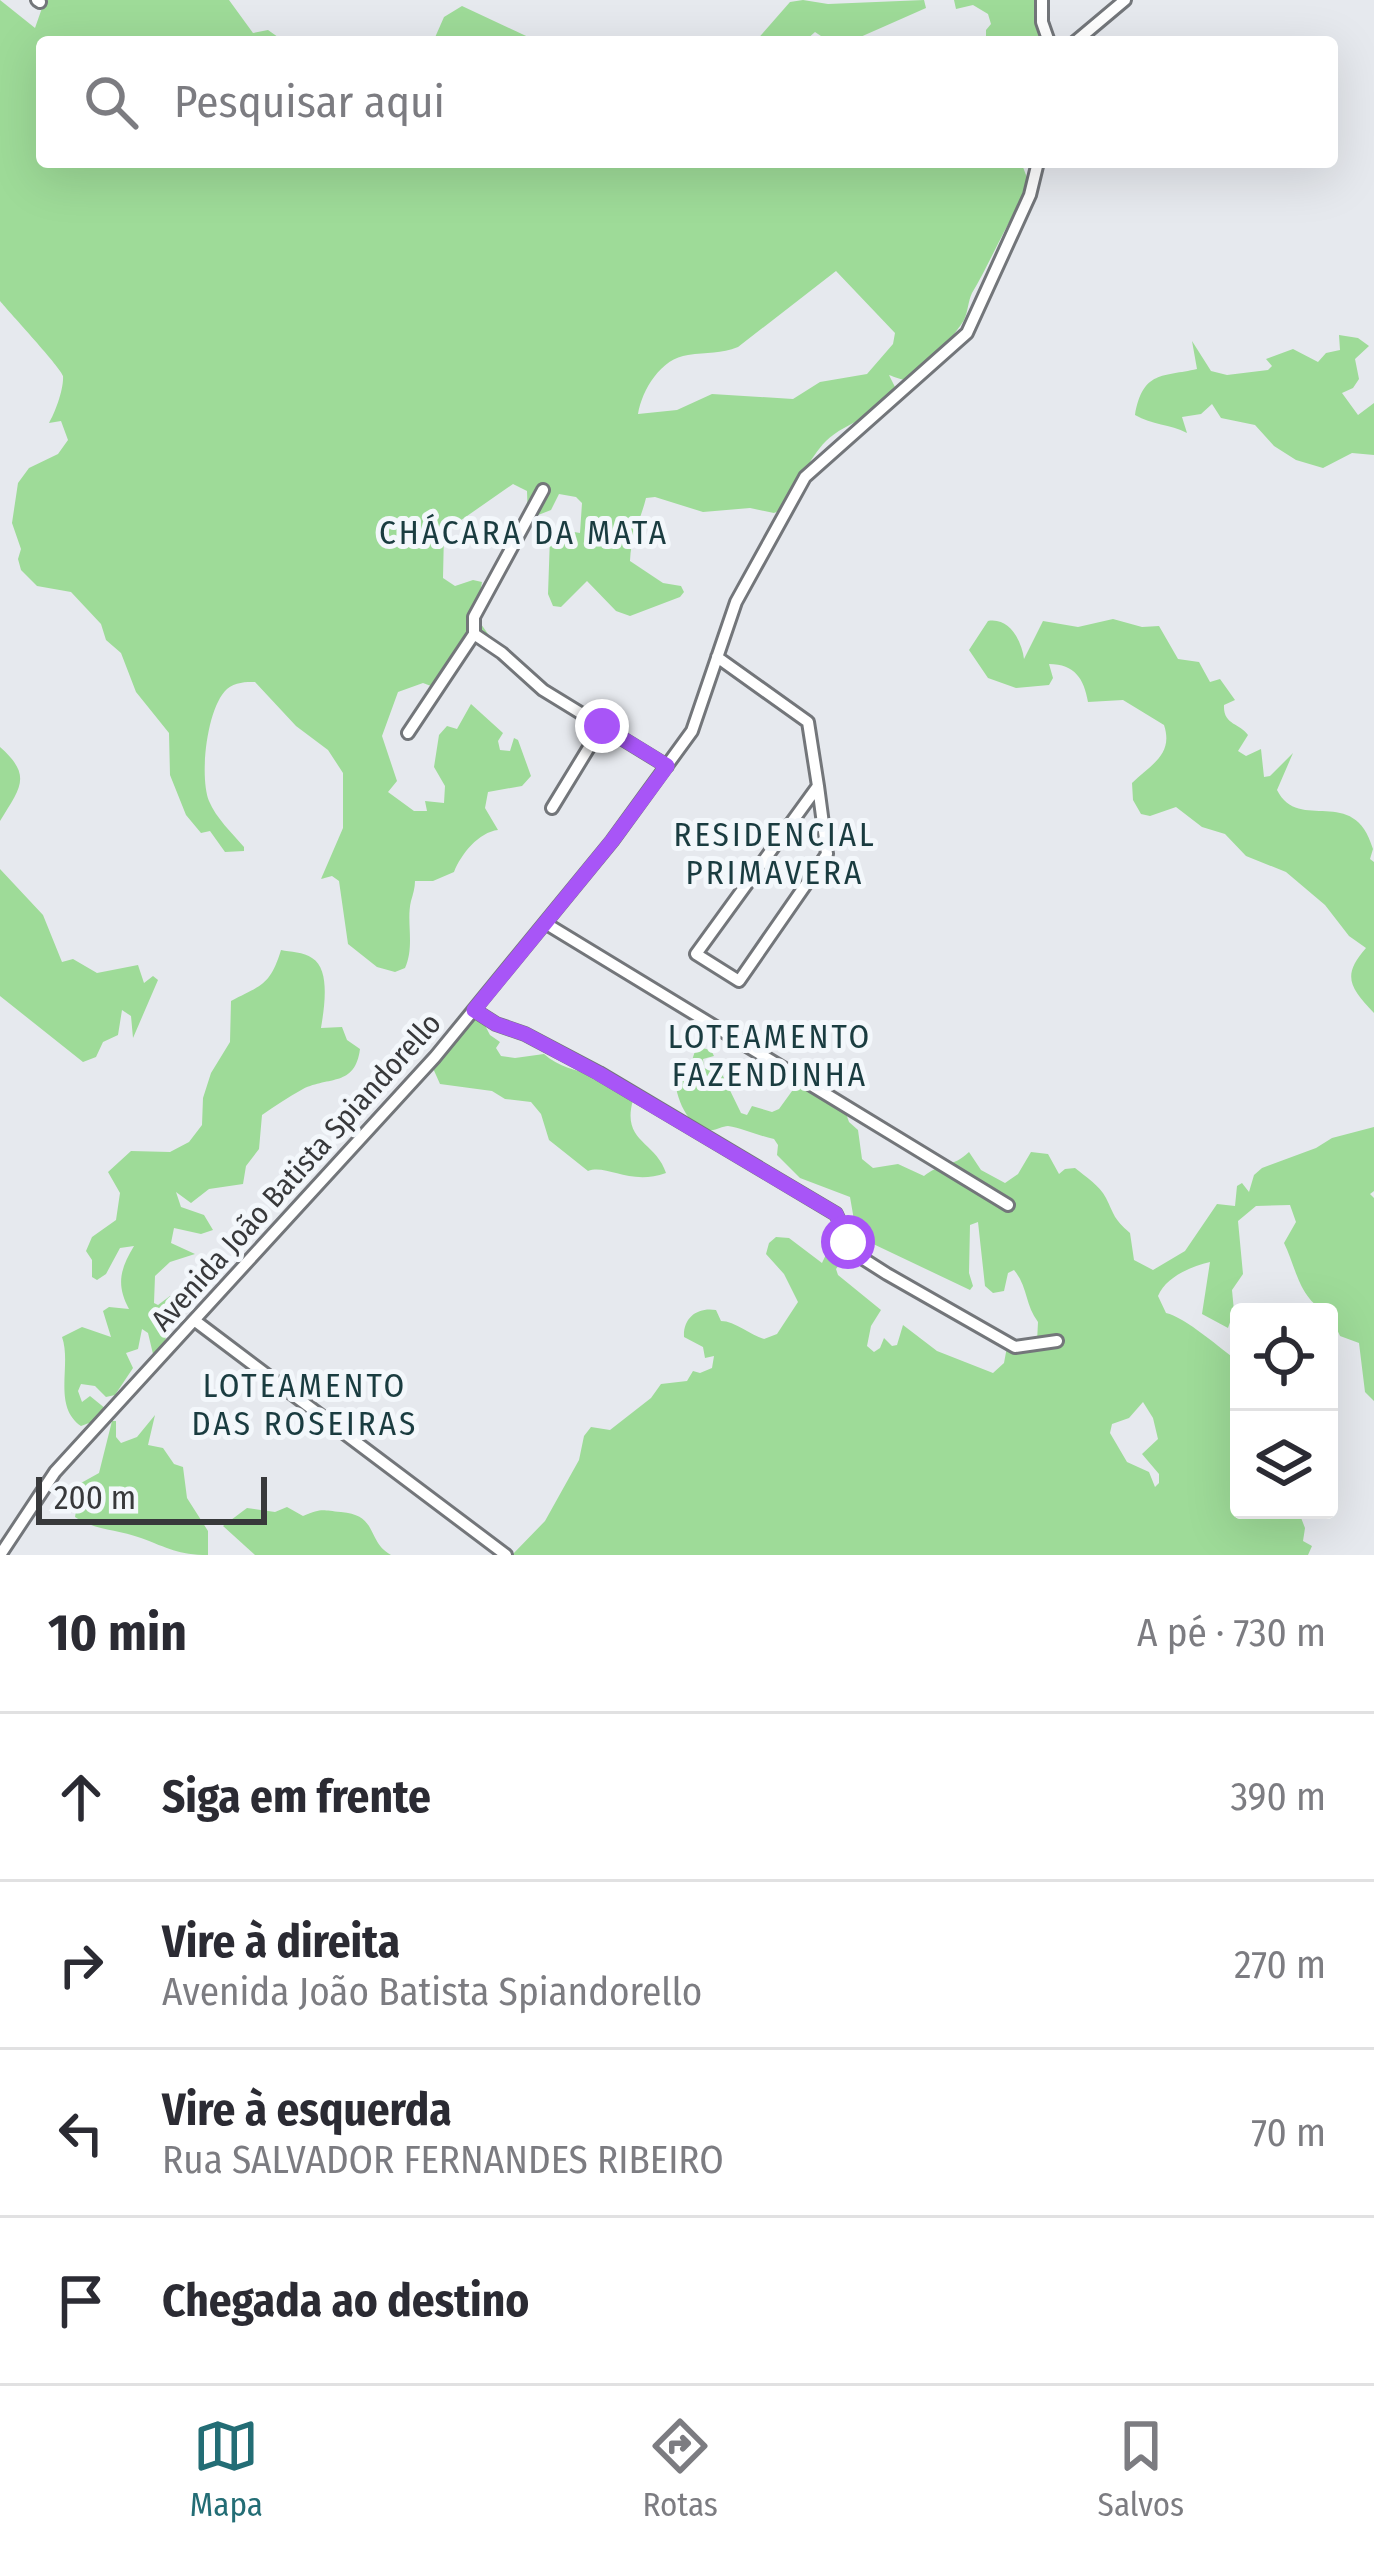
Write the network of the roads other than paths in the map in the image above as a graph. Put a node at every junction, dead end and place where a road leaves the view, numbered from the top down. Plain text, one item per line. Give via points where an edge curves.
1 (1042, 0) edge
2 (1124, 0) edge
3 (1047, 36) edge
4 (1082, 36) edge
5 (1037, 168) edge
6 (544, 490) dead end
7 (474, 634) junction
8 (717, 657) junction
9 (602, 726) junction
10 (408, 734) dead end
11 (667, 766) junction
12 (818, 786) junction
13 (552, 808) dead end
14 (545, 923) junction
15 (474, 1010) junction
16 (1008, 1205) dead end
17 (194, 1320) junction
18 (1057, 1341) dead end
19 (0, 1555) edge
20 (506, 1555) edge

1 - 3 street
2 - 4 street
5 - 8 street, Avenida João Batista Spiandorello via 967,333 805,477 736,602
6 - 7 street via 474,617
7 - 9 street via 529,681
7 - 10 street
8 - 11 street, Avenida João Batista Spiandorello via 692,731
8 - 12 street via 808,722
9 - 11 street
9 - 13 street
11 - 14 street, Avenida João Batista Spiandorello
12 - 12 street via 827,854 739,981 696,954
14 - 15 street, Avenida João Batista Spiandorello
14 - 16 street
15 - 17 street, Avenida João Batista Spiandorello
15 - 18 street via 836,1214 854,1253 1015,1347
17 - 19 street, Avenida João Batista Spiandorello via 55,1472
17 - 20 street

